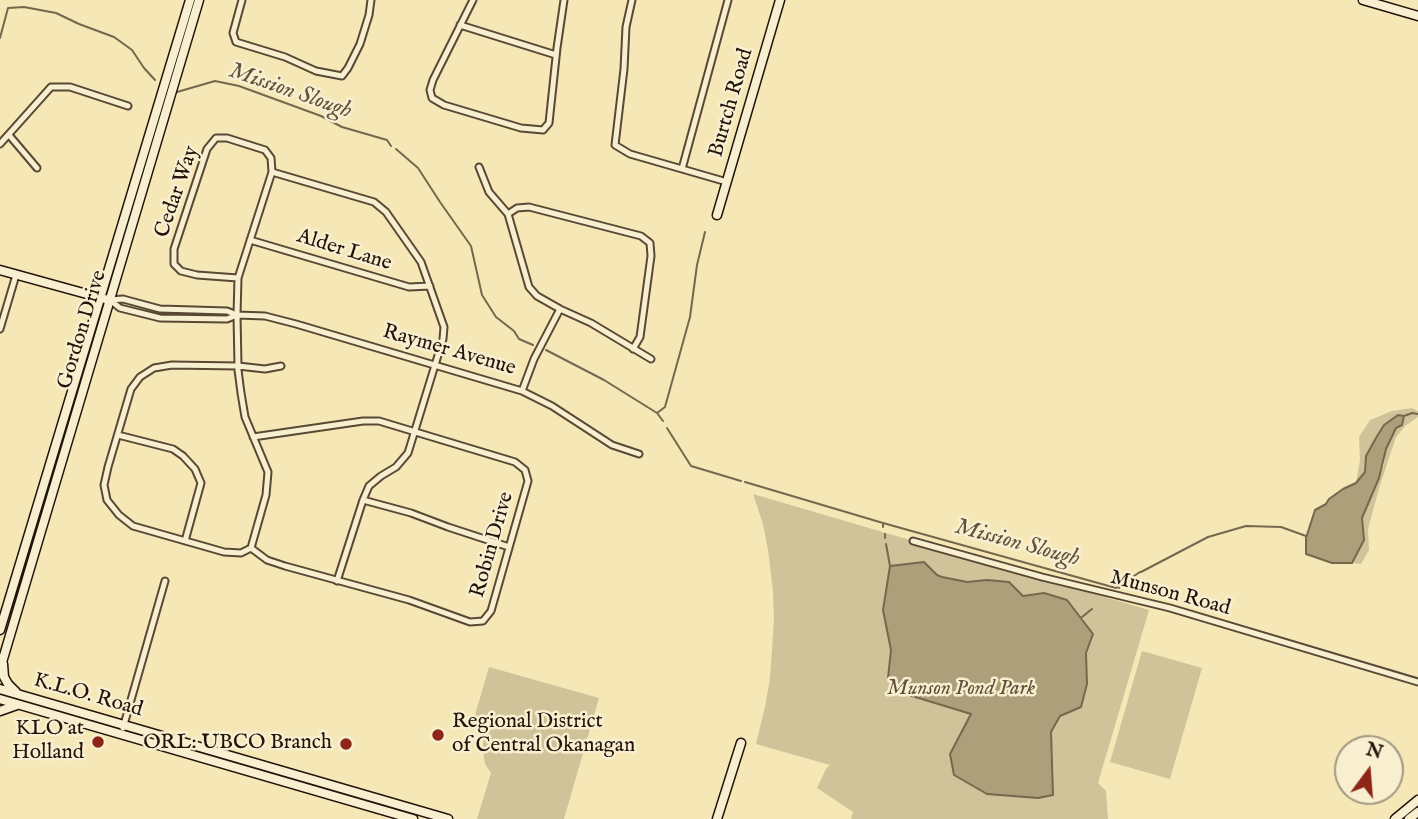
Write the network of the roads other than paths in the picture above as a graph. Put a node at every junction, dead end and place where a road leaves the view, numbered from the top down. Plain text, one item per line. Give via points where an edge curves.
1 (190, 0) edge
2 (199, 0) edge
3 (242, 0) edge
4 (371, 0) edge
5 (472, 0) edge
6 (564, 0) edge
7 (632, 0) edge
8 (728, 0) edge
9 (780, 0) edge
10 (1363, 0) edge
11 (1418, 16) edge
12 (460, 25) junction
13 (556, 55) junction
14 (128, 106) dead end
15 (9, 135) junction
16 (0, 144) edge
17 (479, 167) dead end
18 (37, 168) dead end
19 (682, 169) junction
20 (272, 172) junction
21 (727, 182) junction
22 (508, 215) junction
23 (717, 215) dead end
24 (250, 240) junction
25 (0, 270) edge
26 (16, 275) junction
27 (238, 278) junction
28 (430, 286) junction
29 (101, 297) junction
30 (110, 300) junction
31 (560, 309) junction
32 (237, 315) junction
33 (0, 329) edge
34 (633, 349) junction
35 (651, 359) dead end
36 (238, 366) junction
37 (281, 366) dead end
38 (434, 366) junction
39 (522, 391) junction
40 (416, 432) junction
41 (118, 435) junction
42 (253, 437) junction
43 (639, 454) dead end
44 (363, 500) junction
45 (185, 541) junction
46 (913, 541) dead end
47 (509, 547) junction
48 (251, 548) junction
49 (165, 581) dead end
50 (337, 581) junction
51 (0, 630) edge
52 (3, 659) junction
53 (0, 669) edge
54 (1418, 681) edge
55 (0, 689) edge
56 (22, 695) junction
57 (0, 699) edge
58 (19, 705) junction
59 (0, 711) edge
60 (124, 725) junction
61 (121, 734) junction
62 (741, 743) dead end
63 (1418, 800) edge
64 (1418, 812) edge
65 (412, 819) edge
66 (448, 819) edge
67 (717, 819) edge
68 (1395, 819) edge
69 (1409, 819) edge

1 - 29 main road, Gordon Drive
2 - 30 main road, Gordon Drive
3 - 4 street via 233,33 236,42 342,76 360,44
5 - 12 street
6 - 13 street
7 - 19 street via 615,145 630,155
8 - 19 street
9 - 21 main road, Burtch Road
10 - 11 main road
12 - 13 street
12 - 13 street via 430,90 432,98 444,105 543,130 550,123
14 - 15 street via 70,87 51,87
15 - 16 street
15 - 18 street
17 - 22 street via 488,192
19 - 21 street
20 - 24 street
20 - 27 street, Cedar Way via 265,150 216,138 207,149 174,249 174,264 181,271
20 - 28 street via 374,202 421,262
21 - 23 main road, Burtch Road
22 - 31 street via 529,287
22 - 34 street via 529,206 641,236 650,243 640,337
24 - 27 street
24 - 28 street, Alder Lane via 409,287
25 - 26 main road, Raymer Avenue
26 - 29 main road, Raymer Avenue
26 - 33 street
27 - 32 street
28 - 38 street via 444,327
29 - 30 main road, Raymer Avenue
29 - 51 main road, Gordon Drive
30 - 32 street, Raymer Avenue via 120,308 160,318 227,319
30 - 52 main road, Gordon Drive
31 - 34 street
31 - 39 street
32 - 36 street
32 - 38 street, Raymer Avenue via 286,321
34 - 35 street
36 - 37 street
36 - 41 street via 154,368 131,389
36 - 42 street via 245,417
38 - 39 street, Raymer Avenue
38 - 40 street
39 - 43 street, Raymer Avenue via 612,445
40 - 42 street, Robin Drive via 363,421
40 - 44 street via 408,453 369,486
40 - 47 street, Robin Drive via 515,462 525,470 528,481
41 - 45 street via 104,485 107,500 133,526
41 - 45 street via 173,449 195,469 201,483
42 - 48 street via 268,472
44 - 47 street
44 - 50 street
45 - 48 street via 224,552
46 - 54 street, Munson Road via 1170,608
47 - 50 street, Robin Drive via 491,611 483,621 470,622
48 - 50 street, Robin Drive via 267,560
49 - 60 street
52 - 53 main road, Gordon Drive
52 - 56 main road via 8,684
55 - 56 main road, K.L.O. Road
56 - 60 main road, K.L.O. Road
57 - 58 main road, K.L.O. Road
58 - 59 main road
58 - 61 main road, K.L.O. Road
60 - 61 street
60 - 66 main road, K.L.O. Road
61 - 65 main road, K.L.O. Road
62 - 67 main road
63 - 68 main road
64 - 69 main road

